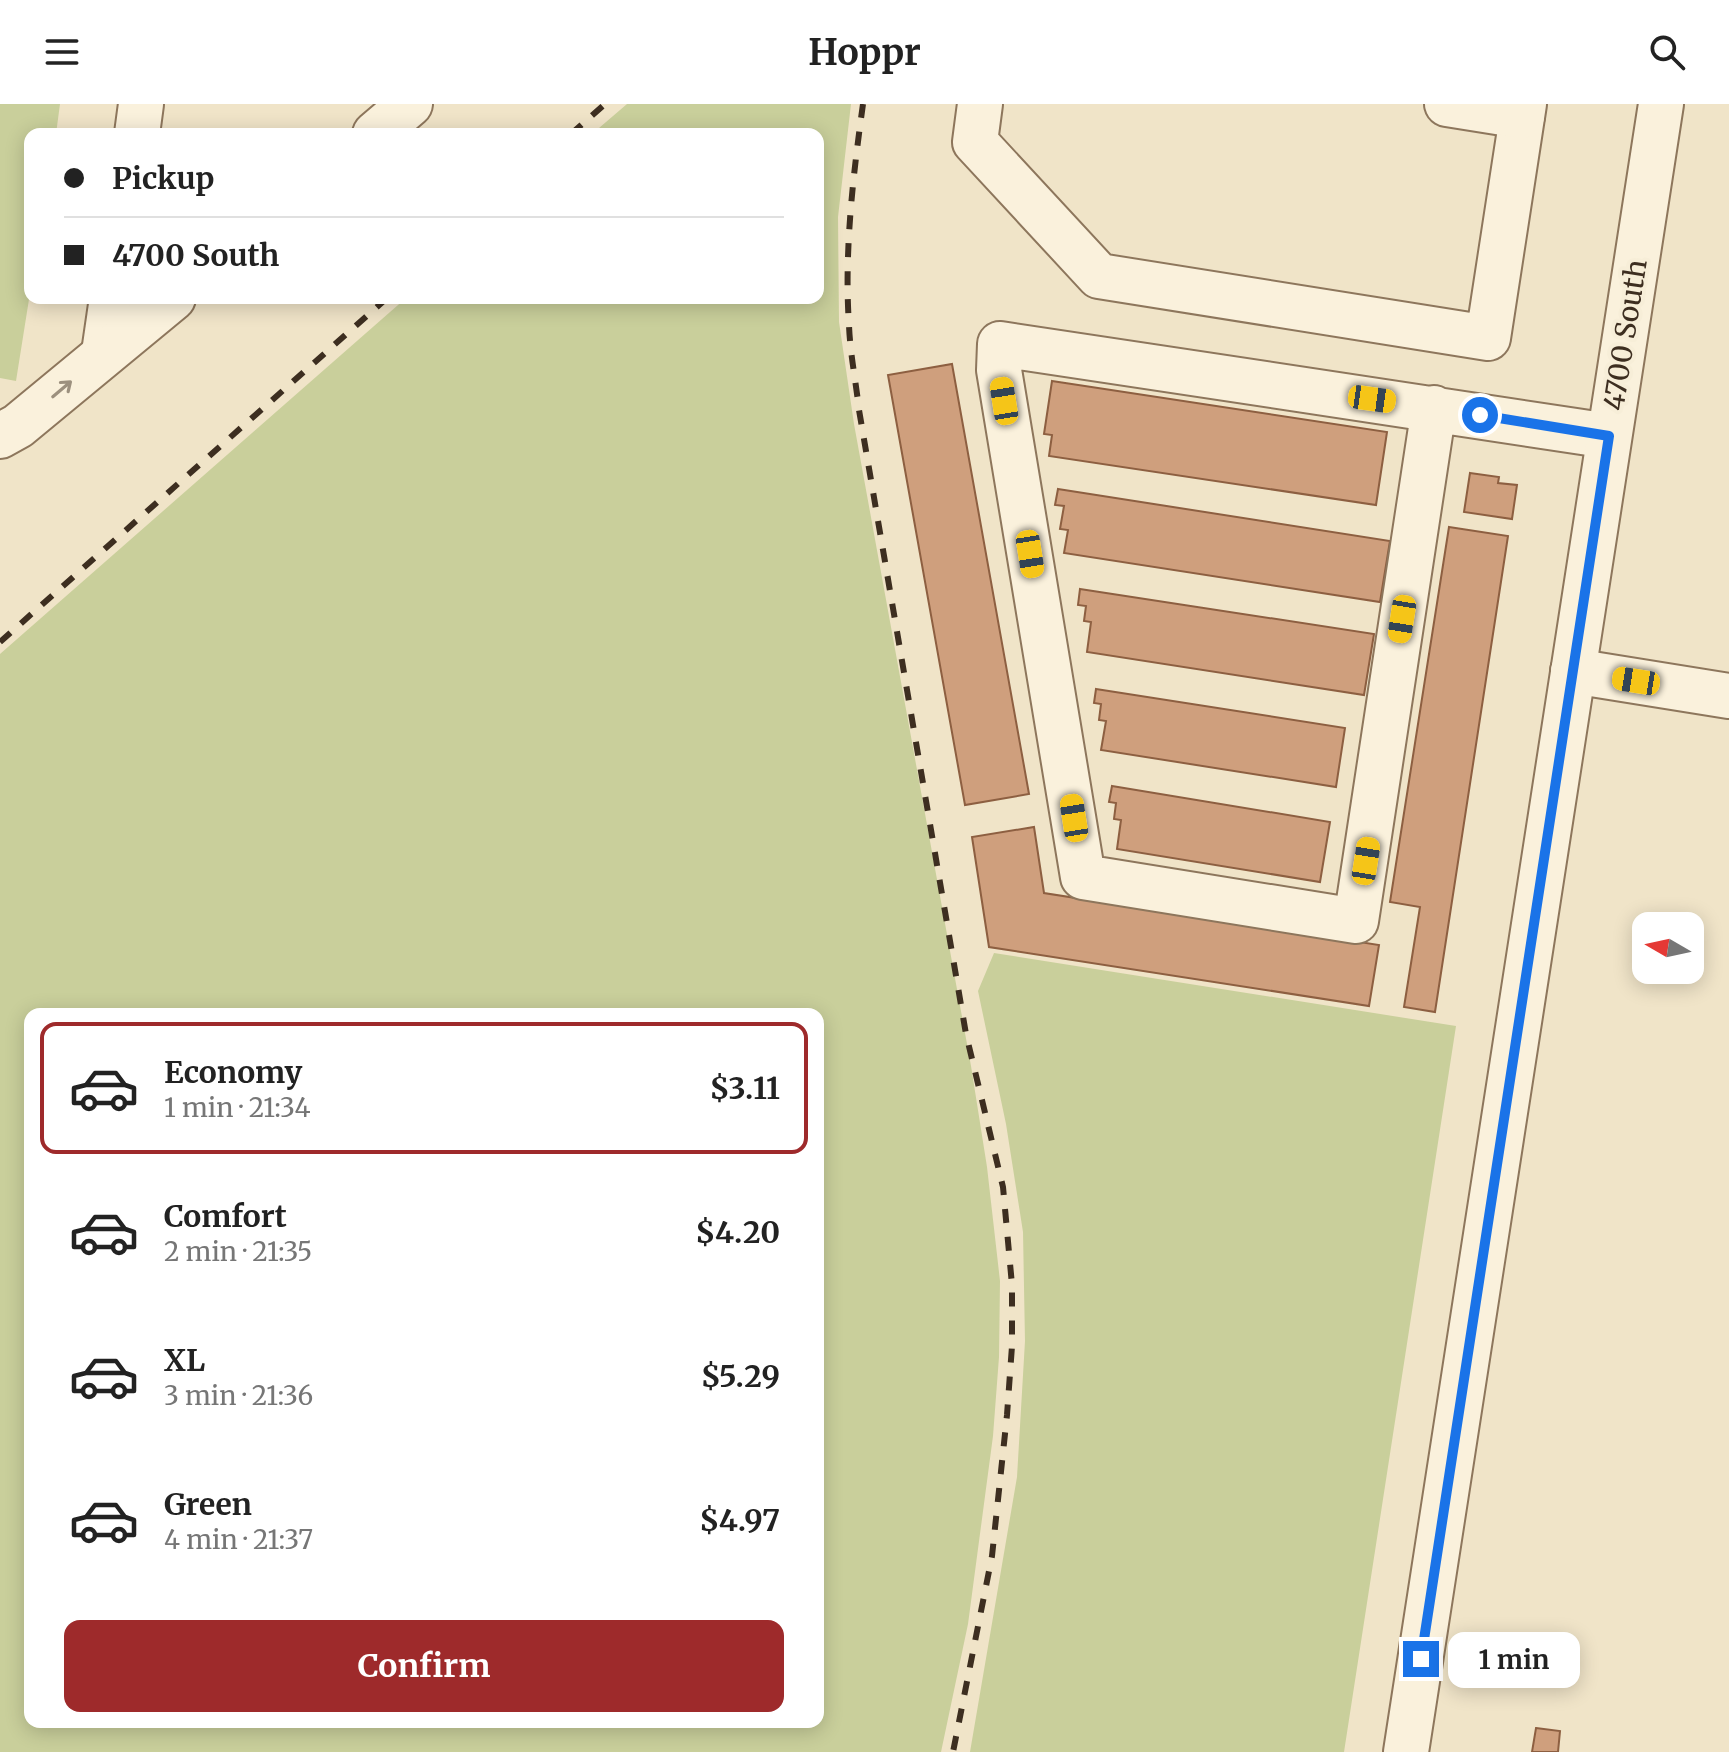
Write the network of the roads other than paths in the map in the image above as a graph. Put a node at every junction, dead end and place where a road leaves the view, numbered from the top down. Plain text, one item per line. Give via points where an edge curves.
1 (141, 104) edge
2 (410, 104) edge
3 (980, 104) edge
4 (1447, 104) edge
5 (1661, 104) edge
6 (1523, 110) edge
7 (138, 128) edge
8 (382, 128) edge
9 (111, 304) edge
10 (165, 304) edge
11 (104, 353) junction
12 (1434, 408) junction
13 (0, 436) edge
14 (1609, 436) junction
15 (1573, 671) junction
16 (1729, 696) edge
17 (1406, 1752) edge

1 - 7 street
2 - 8 street
3 - 6 street via 975,142 1099,276 1488,338
4 - 6 street
5 - 14 street, 4700 South
9 - 11 street
10 - 11 street
13 -> 11 street
12 - 12 street via 1000,344 1002,385 1083,877 1356,921
12 - 14 street
14 - 15 street, 4700 South
15 - 16 street
15 - 17 street, 4700 South

